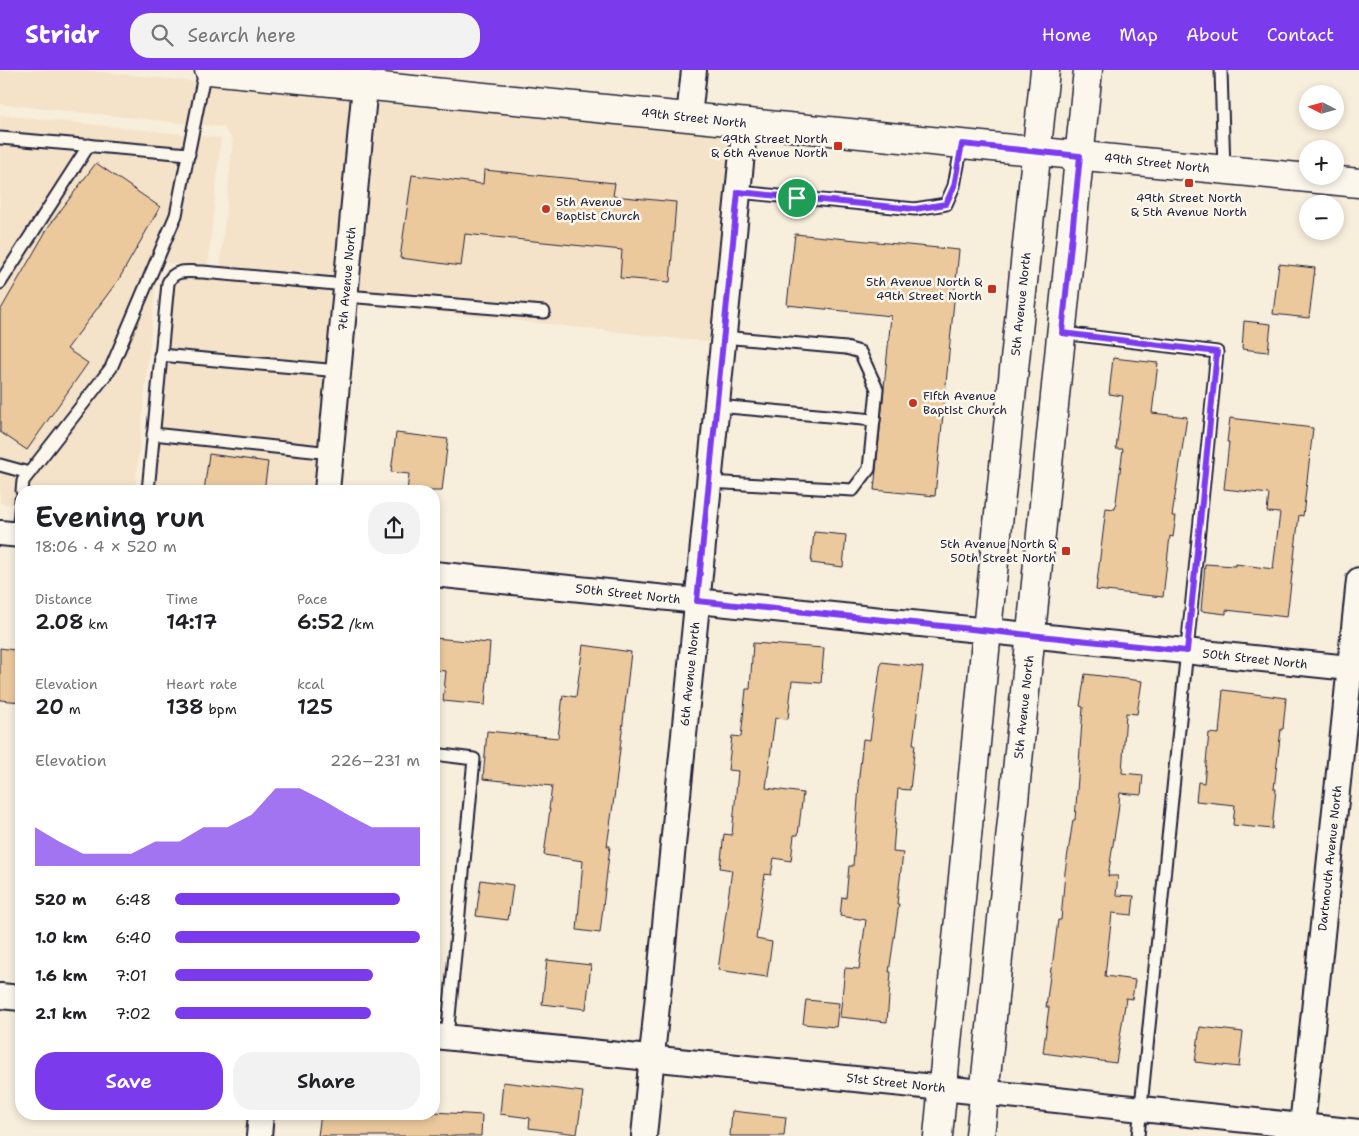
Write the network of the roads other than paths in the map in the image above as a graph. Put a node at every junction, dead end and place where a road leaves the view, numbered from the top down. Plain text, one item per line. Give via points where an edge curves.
1 (207, 70) edge
2 (694, 70) edge
3 (1045, 70) edge
4 (1088, 70) edge
5 (1221, 70) edge
6 (360, 78) edge
7 (689, 117) junction
8 (745, 123) junction
9 (0, 138) edge
10 (962, 144) junction
11 (89, 145) junction
12 (1037, 152) junction
13 (189, 154) junction
14 (1080, 156) junction
15 (1224, 170) junction
16 (1359, 183) edge
17 (738, 192) junction
18 (0, 283) edge
19 (346, 291) junction
20 (544, 312) dead end
21 (1062, 333) junction
22 (723, 337) junction
23 (160, 356) junction
24 (339, 370) junction
25 (717, 406) junction
26 (874, 420) junction
27 (153, 434) junction
28 (331, 453) junction
29 (0, 465) edge
30 (29, 473) junction
31 (709, 482) junction
32 (23, 485) edge
33 (149, 485) edge
34 (328, 485) edge
35 (440, 575) edge
36 (1359, 580) edge
37 (697, 601) junction
38 (987, 630) junction
39 (1031, 635) junction
40 (1187, 651) junction
41 (1354, 669) edge
42 (440, 755) edge
43 (0, 996) edge
44 (15, 997) edge
45 (441, 1037) edge
46 (652, 1058) junction
47 (943, 1088) junction
48 (984, 1092) junction
49 (1141, 1109) junction
50 (260, 1120) edge
51 (1302, 1131) edge
52 (1359, 1132) edge
53 (259, 1136) edge
54 (644, 1136) edge
55 (938, 1136) edge
56 (980, 1136) edge
57 (1138, 1136) edge

1 - 6 main road, 49th Street North
1 - 13 lane
2 - 7 street
3 - 12 main road, 5th Avenue North
4 - 14 main road, 5th Avenue North
5 - 15 lane
6 - 7 main road, 49th Street North
6 - 19 street, 7th Avenue North
7 - 8 main road, 49th Street North
8 - 10 main road, 49th Street North
8 - 17 street, 6th Avenue North
9 - 11 lane
10 - 12 main road, 49th Street North
10 - 17 lane via 954,186 946,204 915,209
11 - 13 lane
11 - 18 lane
12 - 14 main road, 49th Street North
12 - 38 main road, 5th Avenue North
13 - 30 lane via 176,215 111,368
14 - 15 main road, 49th Street North
14 - 21 main road, 5th Avenue North
15 - 16 main road, 49th Street North
17 - 22 street, 6th Avenue North
19 - 20 lane
19 - 23 lane via 203,272 180,272 170,277 168,283
19 - 24 street, 7th Avenue North
21 - 39 main road, 5th Avenue North
21 - 40 lane via 1217,352
22 - 25 street, 6th Avenue North
22 - 26 lane via 860,352 877,389
23 - 24 lane
23 - 27 lane
24 - 28 street, 7th Avenue North
25 - 26 lane
25 - 31 street, 6th Avenue North
26 - 31 lane via 869,469 853,490
27 - 28 lane
27 - 33 lane
28 - 34 street, 7th Avenue North
29 - 30 lane
30 - 32 lane
31 - 37 street, 6th Avenue North
35 - 37 street, 50th Street North
36 - 41 street, Dartmouth Avenue North
37 - 38 street, 50th Street North
37 - 46 street, 6th Avenue North
38 - 39 street, 50th Street North
38 - 47 main road, 5th Avenue North
39 - 40 street, 50th Street North
39 - 48 main road, 5th Avenue North
40 - 41 street, 50th Street North
40 - 49 lane
41 - 51 street, Dartmouth Avenue North
42 - 45 lane via 474,759
43 - 44 street
45 - 46 street, 51st Street North
46 - 47 street, 51st Street North
46 - 54 street, 6th Avenue North
47 - 48 street, 51st Street North
47 - 55 main road, 5th Avenue North
48 - 49 street, 51st Street North
48 - 56 main road, 5th Avenue North
49 - 51 street, 51st Street North
49 - 57 lane
50 - 53 street
51 - 52 street, 51st Street North

